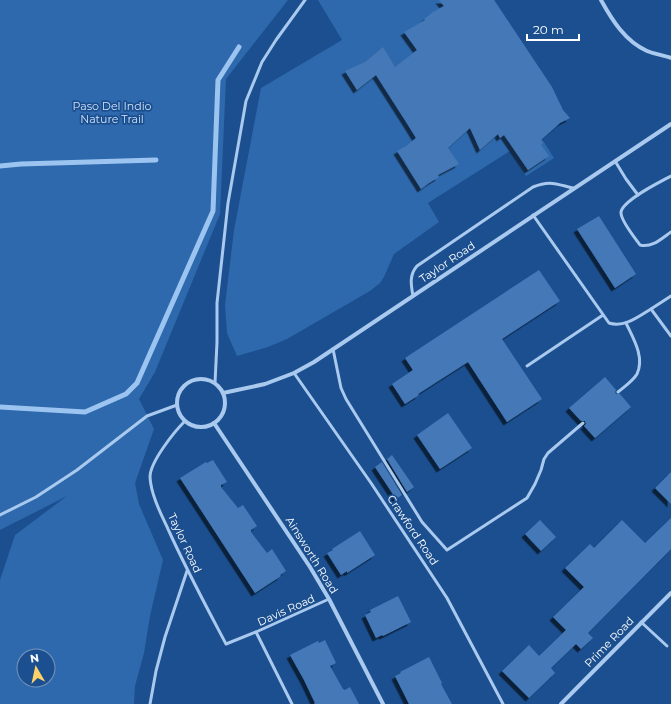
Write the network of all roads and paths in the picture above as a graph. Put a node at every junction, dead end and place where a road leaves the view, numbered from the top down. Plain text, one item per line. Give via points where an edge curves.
1 (305, 0) edge
2 (600, 0) edge
3 (671, 58) edge
4 (671, 124) edge
5 (615, 161) junction
6 (671, 176) edge
7 (573, 188) junction
8 (638, 195) junction
9 (534, 215) junction
10 (671, 232) edge
11 (412, 296) junction
12 (671, 296) edge
13 (651, 309) junction
14 (603, 315) junction
15 (626, 323) junction
16 (671, 336) edge
17 (333, 349) junction
18 (527, 366) dead end
19 (294, 373) junction
20 (215, 383) junction
21 (618, 392) dead end
22 (223, 393) junction
23 (177, 405) junction
24 (185, 421) junction
25 (214, 423) junction
26 (583, 423) dead end
27 (0, 514) edge
28 (187, 571) junction
29 (671, 593) edge
30 (329, 600) junction
31 (641, 622) junction
32 (256, 632) junction
33 (667, 646) dead end
34 (150, 704) edge
35 (292, 704) edge
36 (383, 704) edge
37 (503, 704) edge
38 (561, 704) edge

1 - 20 lane via 262,62 246,102 228,203 217,303
2 - 3 street via 608,15 633,42 647,51
4 - 5 street, Taylor Road
5 - 7 street, Taylor Road
5 - 8 lane
6 - 8 lane
7 - 9 street, Taylor Road
7 - 11 lane via 543,183 475,226 417,266 411,278
8 - 10 lane via 624,206 621,213 640,245 652,245
9 - 11 street, Taylor Road
9 - 14 lane
11 - 17 street, Taylor Road
12 - 13 lane
13 - 15 lane
13 - 16 lane
14 - 15 lane via 609,323
14 - 18 lane
15 - 21 lane via 638,349 639,366 636,375
17 - 19 street, Taylor Road
17 - 26 lane via 341,388 346,399 422,522 447,550 527,498 548,453
19 - 22 street, Taylor Road via 265,384
19 - 37 lane, Crawford Road via 448,598
20 - 22 street
20 - 23 street via 200,379 185,384 180,390
22 - 25 street via 223,413
23 - 24 street
23 - 27 lane via 147,416 36,497
24 - 25 street via 199,427
24 - 28 lane, Taylor Road via 168,441 153,466 150,477 161,514
25 - 30 street, Ainsworth Road via 310,567
28 - 32 lane, Taylor Road via 226,644
28 - 34 lane via 165,637
29 - 31 street, Prime Road
30 - 32 lane, Davis Road
30 - 36 street, Ainsworth Road
31 - 33 lane
31 - 38 street, Prime Road
32 - 35 lane, Davis Road

